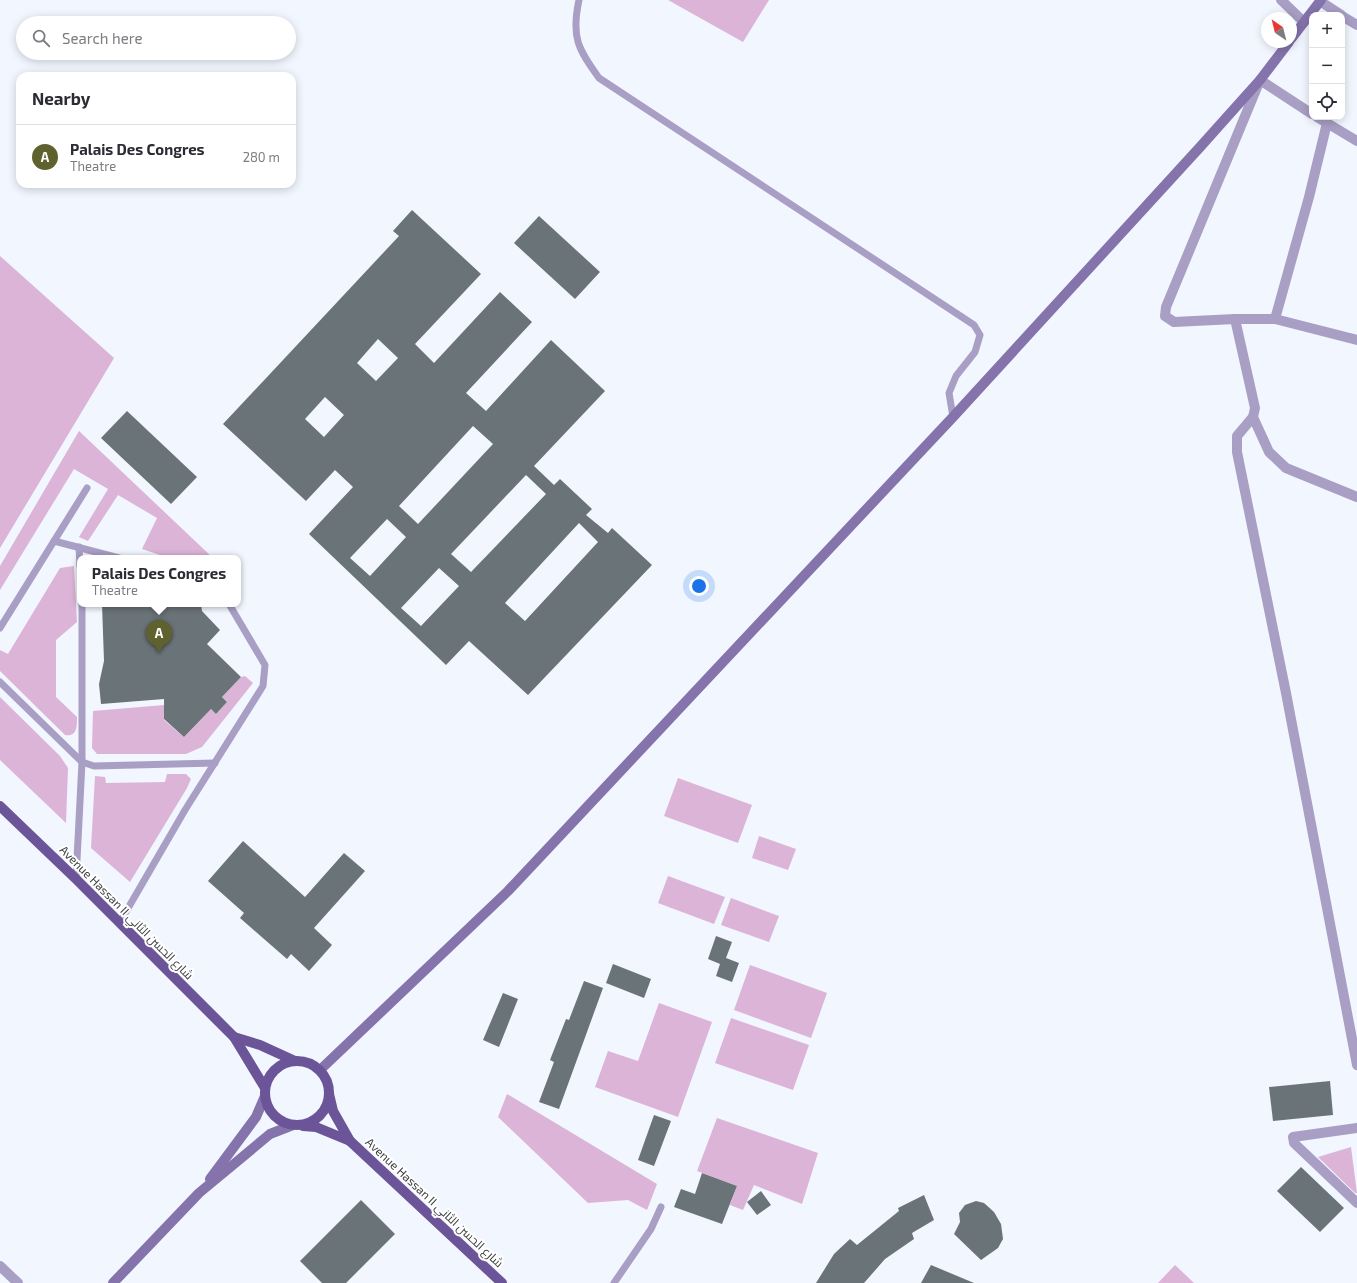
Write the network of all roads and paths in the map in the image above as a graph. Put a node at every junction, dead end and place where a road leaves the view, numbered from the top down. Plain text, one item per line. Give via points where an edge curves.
1 (579, 0) edge
2 (1281, 0) edge
3 (1320, 1) edge
4 (1337, 12) edge
5 (1345, 17) edge
6 (1304, 22) junction
7 (1357, 25) edge
8 (1297, 31) edge
9 (1284, 48) edge
10 (1260, 80) junction
11 (1309, 112) edge
12 (1322, 120) edge
13 (1326, 123) junction
14 (1357, 142) edge
15 (1235, 319) junction
16 (1275, 319) junction
17 (1357, 340) edge
18 (953, 417) junction
19 (1253, 417) junction
20 (87, 488) dead end
21 (1357, 497) edge
22 (54, 541) junction
23 (79, 548) junction
24 (79, 555) edge
25 (107, 555) edge
26 (82, 607) edge
27 (231, 607) edge
28 (0, 628) edge
29 (0, 682) edge
30 (82, 762) junction
31 (215, 763) junction
32 (0, 806) edge
33 (76, 879) junction
34 (120, 922) junction
35 (1354, 1030) edge
36 (234, 1037) junction
37 (295, 1061) junction
38 (1357, 1065) edge
39 (320, 1070) junction
40 (265, 1092) junction
41 (329, 1094) junction
42 (296, 1125) junction
43 (1357, 1128) edge
44 (350, 1141) junction
45 (199, 1193) junction
46 (1357, 1203) edge
47 (661, 1206) dead end
48 (1, 1268) edge
49 (18, 1283) edge
50 (113, 1283) edge
51 (502, 1283) edge
52 (614, 1283) edge

1 - 18 lane via 576,34 582,54 599,78 974,325 980,335 975,352 956,376 949,393
2 - 6 street
3 - 4 street
3 - 6 street
5 - 7 street
6 - 8 street
9 - 10 street
10 - 11 street
10 - 15 street via 1166,307 1165,316 1174,322
10 - 18 street
12 - 13 street
13 - 14 street
13 - 16 street via 1307,204
15 - 16 street
15 - 19 street via 1251,386 1255,408
16 - 17 street
18 - 39 street via 508,890
19 - 21 street via 1270,452 1286,468
19 - 35 street via 1237,436 1237,452
20 - 22 lane
22 - 23 lane
22 - 28 lane
23 - 24 lane
23 - 25 lane
26 - 30 lane
27 - 31 lane via 265,665 266,675 263,686
29 - 30 lane
30 - 31 lane via 94,766
30 - 33 lane
31 - 34 lane
32 - 33 main road, Avenue Hassan II شارع الحسن الثاني
33 - 34 main road, Avenue Hassan II شارع الحسن الثاني
34 - 36 main road, Avenue Hassan II شارع الحسن الثاني
35 - 38 street
36 - 37 main road, Avenue Hassan II شارع الحسن الثاني via 260,1045
36 - 40 main road, Avenue Hassan II شارع الحسن الثاني
37 - 39 main road via 308,1063
37 - 40 main road via 278,1067 269,1076
39 - 41 main road via 326,1080
40 - 42 main road via 266,1105 274,1116 285,1123
40 - 45 street via 256,1117
41 - 42 main road via 320,1115 311,1122
41 - 44 main road, Avenue Hassan II شارع الحسن الثاني via 333,1110
42 - 44 main road, Avenue Hassan II شارع الحسن الثاني via 316,1127
42 - 45 street via 270,1134
43 - 46 street via 1293,1137 1294,1143
44 - 51 main road, Avenue Hassan II شارع الحسن الثاني
45 - 50 street
47 - 52 lane via 651,1229
48 - 49 street

